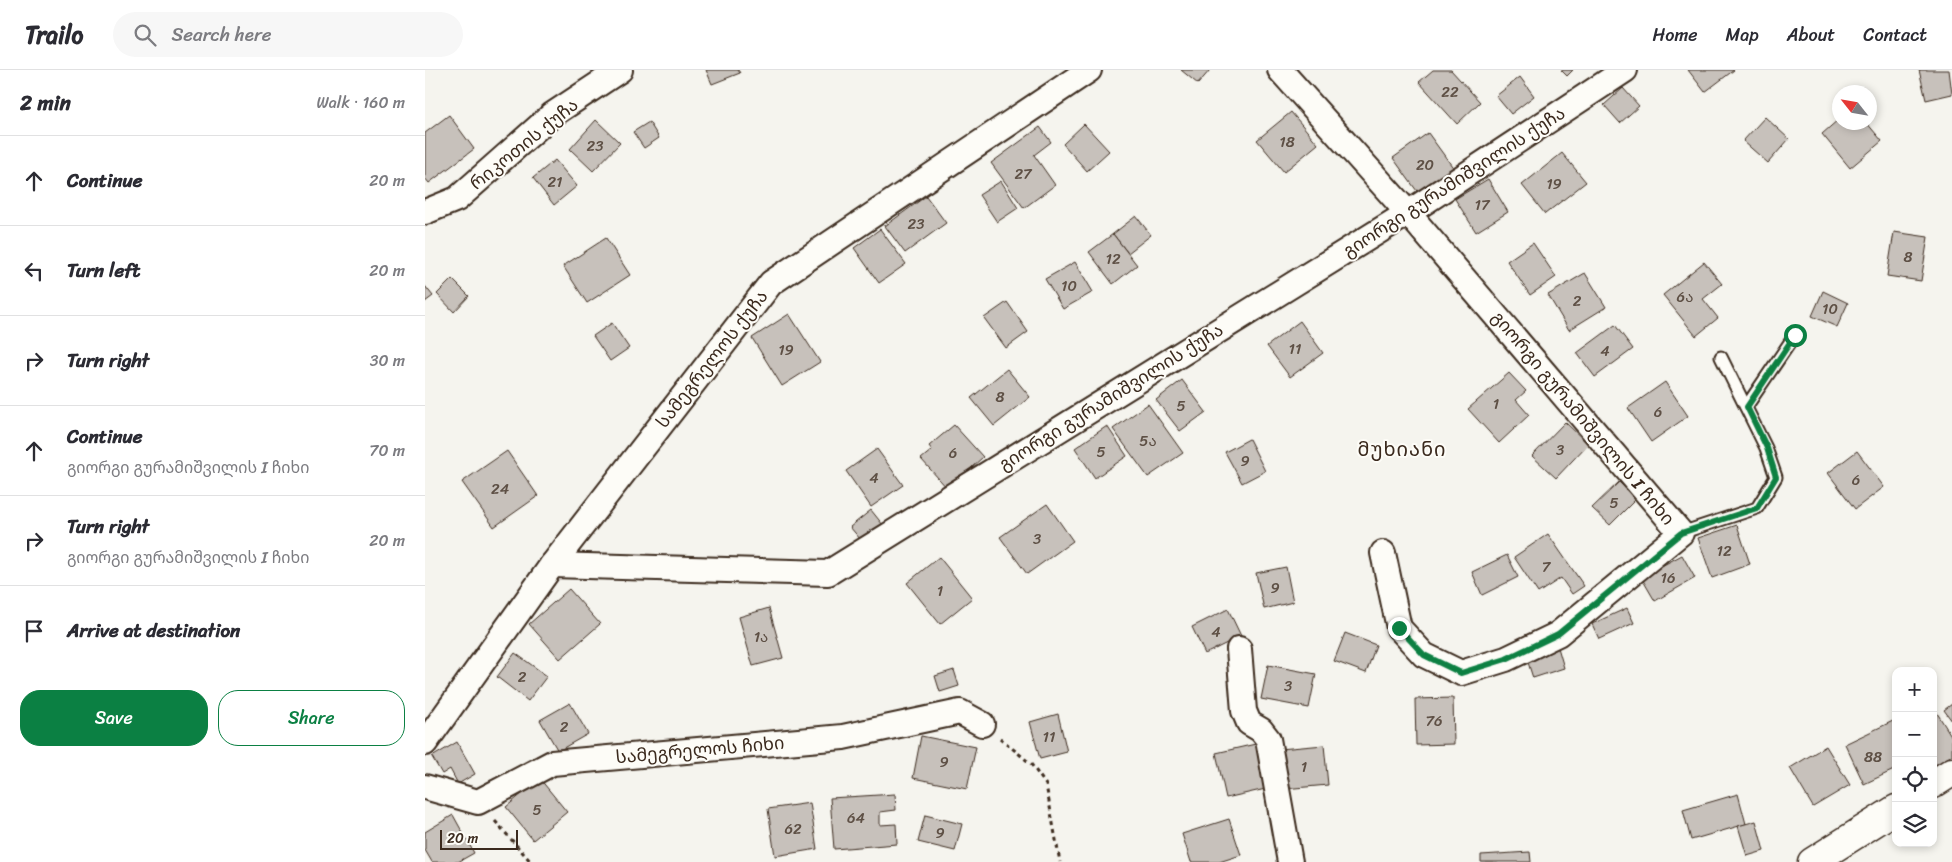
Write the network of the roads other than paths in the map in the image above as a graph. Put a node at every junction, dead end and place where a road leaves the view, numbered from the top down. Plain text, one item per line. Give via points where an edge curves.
1 (620, 70) edge
2 (1089, 70) edge
3 (1280, 70) edge
4 (1625, 70) edge
5 (425, 212) edge
6 (1408, 213) junction
7 (1795, 335) dead end
8 (1721, 357) dead end
9 (1747, 407) junction
10 (1681, 533) junction
11 (1383, 553) dead end
12 (552, 565) junction
13 (1239, 649) dead end
14 (982, 724) road end
15 (425, 743) edge
16 (1952, 772) edge
17 (1937, 781) edge
18 (425, 787) edge
19 (1892, 811) edge
20 (1290, 862) edge
21 (1813, 862) edge

1 - 5 street, რიკოთის ქუჩა via 552,115 457,199
2 - 12 street, სამეგრელოს ქუჩა via 771,284
3 - 6 street, გიორგი გურამიშვილის I ჩიხი
4 - 6 street, გიორგი გურამიშვილის ქუჩა
6 - 10 street, გიორგი გურამიშვილის I ჩიხი
6 - 12 street, გიორგი გურამიშვილის ქუჩა via 828,573
7 - 9 lane
8 - 9 lane
9 - 10 lane via 1767,448 1776,477 1757,508
10 - 11 street, გიორგი გურამიშვილის I ჩიხი via 1558,634 1506,659 1461,673 1424,655 1399,628
12 - 15 street, სამეგრელოს ქუჩა
13 - 20 street via 1244,711 1249,723 1269,739
14 - 18 street, სამეგრელოს ჩიხი via 960,712 843,737 552,763 478,802
16 - 17 street
19 - 21 street

